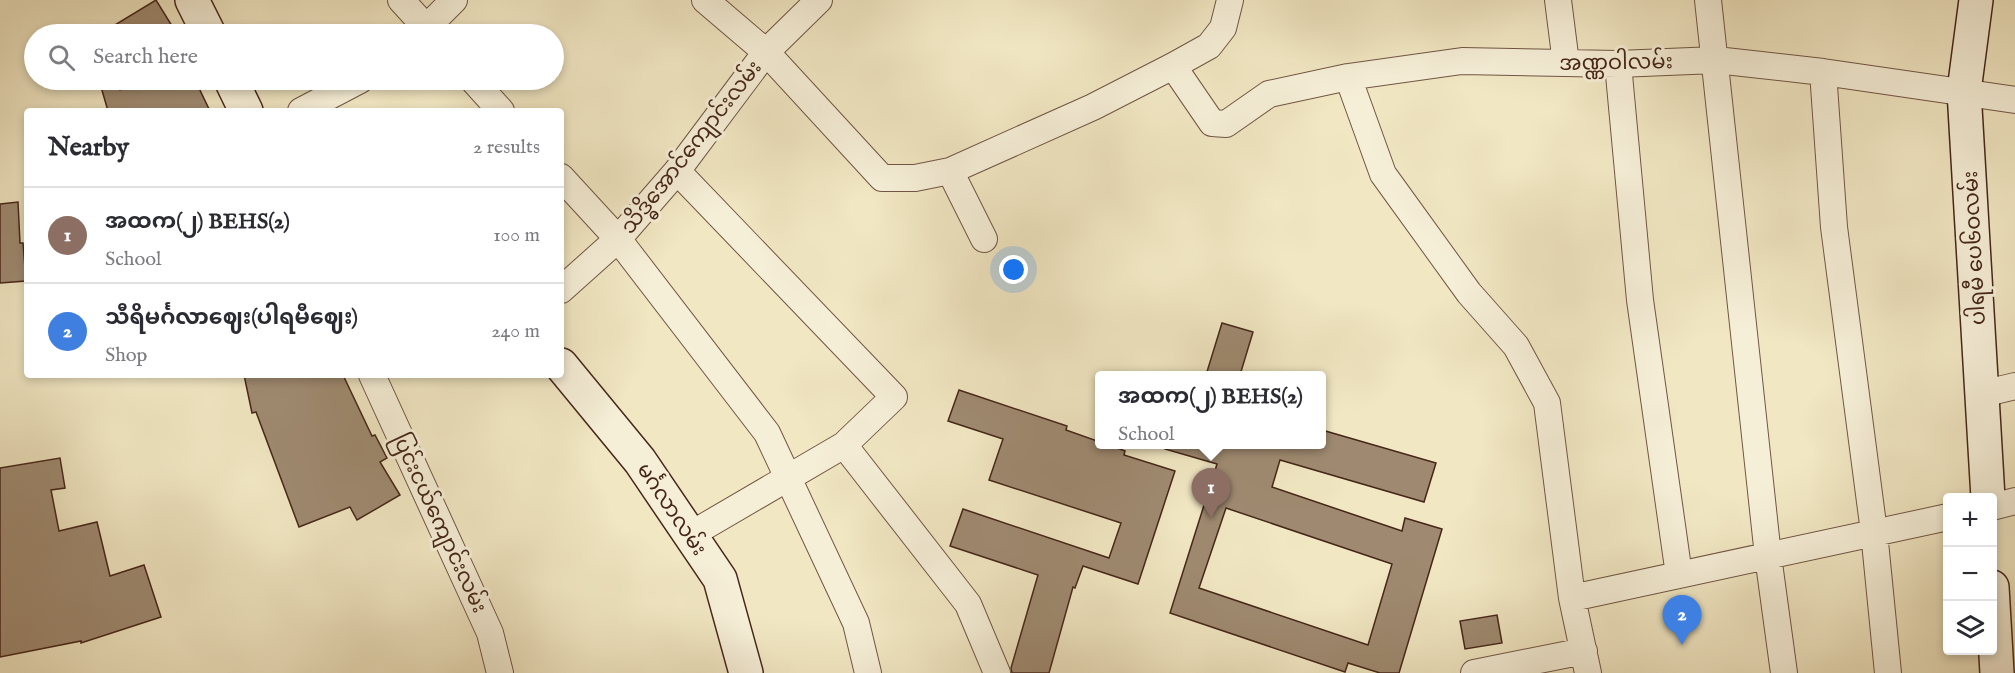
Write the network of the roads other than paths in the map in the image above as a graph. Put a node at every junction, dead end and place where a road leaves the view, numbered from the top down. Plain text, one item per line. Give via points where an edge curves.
1 (192, 0) edge
2 (401, 0) edge
3 (454, 0) edge
4 (705, 0) edge
5 (819, 0) edge
6 (1230, 0) edge
7 (1558, 0) edge
8 (1708, 0) edge
9 (1976, 0) edge
10 (204, 24) edge
11 (419, 24) edge
12 (434, 24) edge
13 (766, 52) junction
14 (1716, 60) junction
15 (1566, 63) junction
16 (1618, 64) junction
17 (1173, 66) junction
18 (1823, 72) junction
19 (1348, 77) junction
20 (236, 90) edge
21 (341, 90) edge
22 (482, 90) edge
23 (1964, 91) junction
24 (2015, 100) edge
25 (245, 108) edge
26 (307, 108) edge
27 (498, 108) edge
28 (677, 171) junction
29 (950, 171) junction
30 (564, 180) edge
31 (618, 239) junction
32 (984, 239) dead end
33 (564, 287) edge
34 (564, 368) edge
35 (373, 378) edge
36 (2015, 386) edge
37 (1982, 394) junction
38 (844, 445) junction
39 (787, 478) junction
40 (1988, 493) edge
41 (2015, 501) edge
42 (1997, 506) edge
43 (1943, 518) edge
44 (1874, 532) junction
45 (690, 535) junction
46 (1768, 556) junction
47 (1678, 575) junction
48 (1572, 598) junction
49 (1993, 601) edge
50 (1586, 662) edge
51 (500, 673) edge
52 (746, 673) edge
53 (868, 673) edge
54 (997, 673) edge
55 (1474, 673) edge
56 (1784, 673) edge
57 (1888, 673) edge
58 (1997, 673) edge

1 - 10 street
2 - 11 street
3 - 12 street
4 - 13 street
5 - 13 street, သိဒ္ဓိအောင်ကျောင်းလမ်း
6 - 17 street via 1224,28 1209,46
7 - 15 street
8 - 14 street
9 - 23 street, ပါရမီ ပေ၆ဝလမ်း
13 - 28 street, သိဒ္ဓိအောင်ကျောင်းလမ်း
13 - 29 street via 882,178 915,178
14 - 16 street, အဏ္ဏဝါလမ်း
14 - 18 street, အဏ္ဏဝါလမ်း
14 - 46 street
15 - 16 street, အဏ္ဏဝါလမ်း
15 - 19 street, အဏ္ဏဝါလမ်း via 1462,61
16 - 47 street via 1640,300
17 - 19 street, အဏ္ဏဝါလမ်း via 1212,123 1226,123 1269,94
17 - 29 street via 1093,107
18 - 23 street, အဏ္ဏဝါလမ်း
18 - 44 street via 1834,227
19 - 48 street via 1383,174 1469,293 1516,346 1547,403
20 - 25 street
21 - 26 street
22 - 27 street
23 - 24 street, အဏ္ဏဝါလမ်း
23 - 37 street, ပါရမီ ပေ၆ဝလမ်း
28 - 31 street, သိဒ္ဓိအောင်ကျောင်းလမ်း
28 - 38 street via 894,397
29 - 32 street
30 - 31 street
31 - 33 street, သိဒ္ဓိအောင်ကျောင်းလမ်း
31 - 39 street via 767,433
34 - 45 street, မင်္ဂလာလမ်း via 640,460
35 - 51 street, ပြင်းငယ်ကျောင်းလမ်း via 490,633
36 - 37 street
37 - 40 street, ပါရမီ ပေ၆ဝလမ်း
38 - 39 street
38 - 54 street via 968,604
39 - 45 street
39 - 53 street via 856,623
41 - 42 street
43 - 44 street
44 - 46 street
44 - 57 street
45 - 52 street, မင်္ဂလာလမ်း via 720,579
46 - 47 street
46 - 56 street
47 - 48 street
48 - 50 street
49 - 58 street
50 - 55 street

